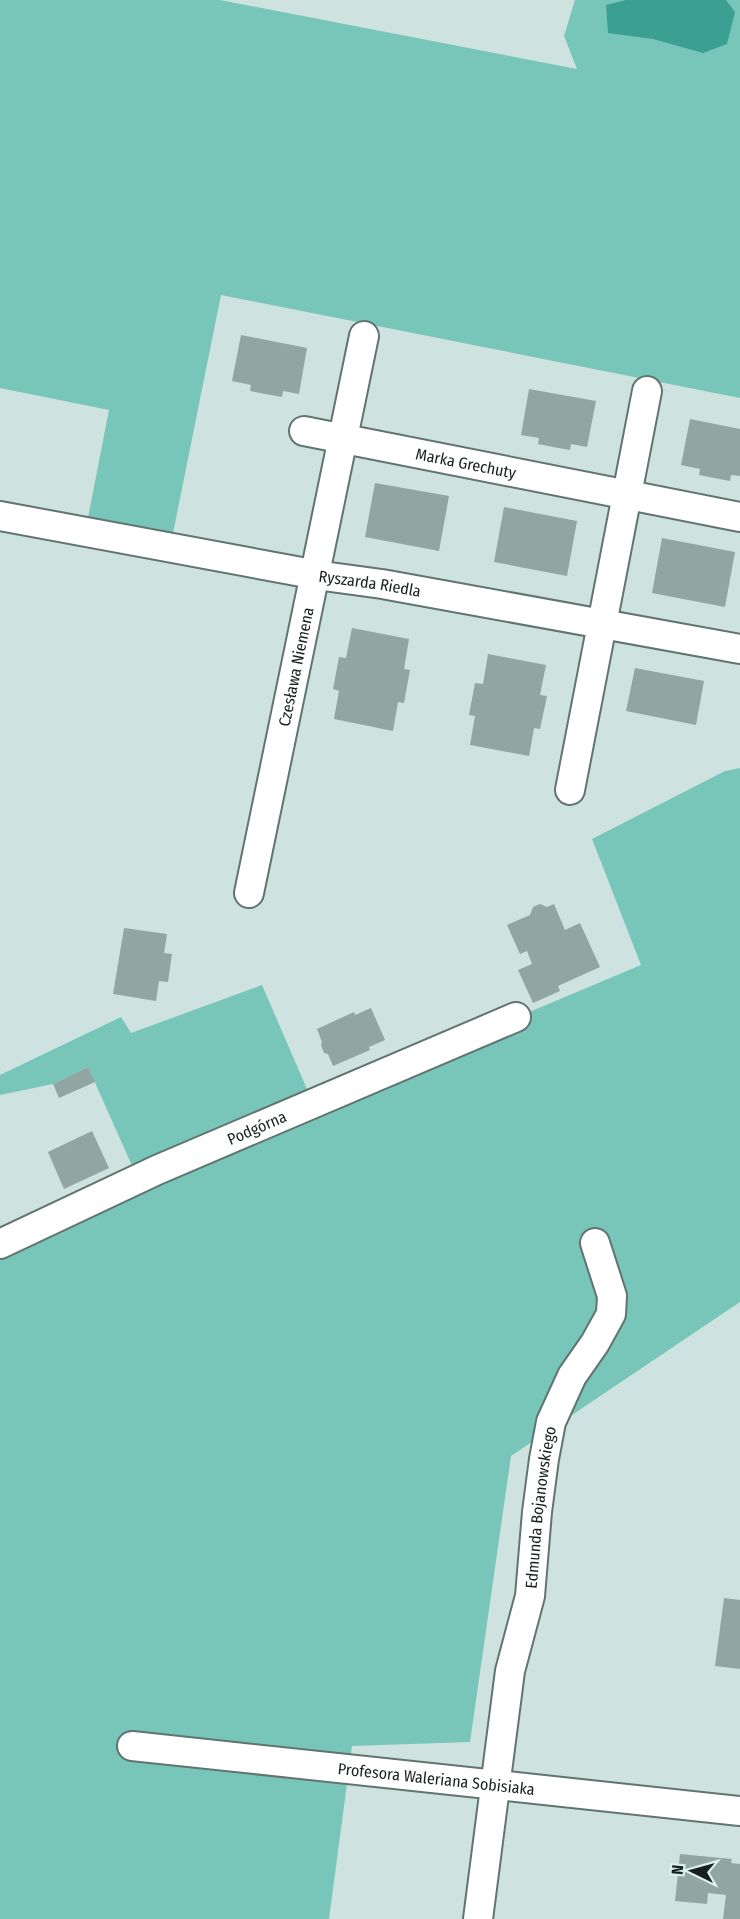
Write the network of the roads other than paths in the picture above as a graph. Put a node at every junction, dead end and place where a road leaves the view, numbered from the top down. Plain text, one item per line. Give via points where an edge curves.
1 (364, 336) dead end
2 (647, 391) dead end
3 (304, 431) dead end
4 (342, 440) junction
5 (627, 495) junction
6 (0, 516) edge
7 (740, 517) edge
8 (315, 574) junction
9 (602, 623) junction
10 (740, 649) edge
11 (570, 790) dead end
12 (249, 893) dead end
13 (516, 1017) dead end
14 (595, 1243) dead end
15 (0, 1244) edge
16 (132, 1746) dead end
17 (496, 1786) junction
18 (740, 1811) edge
19 (478, 1919) edge

1 - 4 street, Czesława Niemena
2 - 5 street
3 - 4 street, Marka Grechuty
4 - 5 street, Marka Grechuty
4 - 8 street, Czesława Niemena
5 - 7 street, Marka Grechuty
5 - 9 street
6 - 8 street, Ryszarda Riedla
8 - 9 street, Ryszarda Riedla
8 - 12 street, Czesława Niemena
9 - 10 street, Ryszarda Riedla
9 - 11 street
13 - 15 street, Podgórna via 157,1170
14 - 17 street, Edmunda Bojanowskiego via 612,1296 610,1314 550,1422 530,1596 510,1671
16 - 17 street, Profesora Waleriana Sobisiaka
17 - 18 street, Profesora Waleriana Sobisiaka
17 - 19 street, Edmunda Bojanowskiego

